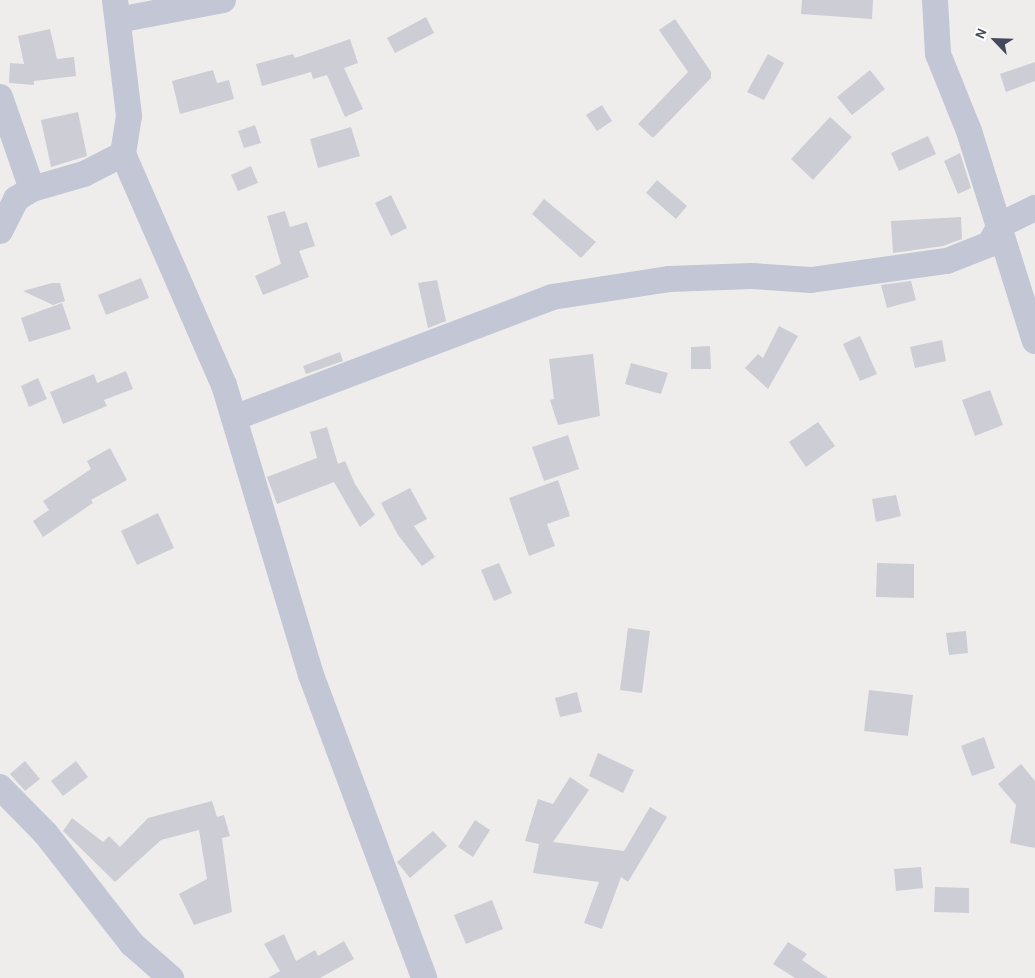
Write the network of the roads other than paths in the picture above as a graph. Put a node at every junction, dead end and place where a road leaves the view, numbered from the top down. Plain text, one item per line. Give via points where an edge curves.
1 (223, 0) edge
2 (935, 0) edge
3 (117, 10) edge
4 (0, 97) edge
5 (123, 154) junction
6 (32, 189) junction
7 (1035, 208) edge
8 (1000, 226) junction
9 (0, 231) edge
10 (1035, 341) edge
11 (234, 418) junction
12 (0, 787) edge
13 (171, 978) edge
14 (424, 978) edge

1 - 3 street
2 - 8 street via 938,54
3 - 5 street via 129,116
4 - 6 street
5 - 6 street via 84,174
5 - 11 street via 224,385
6 - 9 street via 16,200
7 - 8 street
8 - 10 street
8 - 11 street via 990,244 947,260 812,280 752,276 669,279 552,297
11 - 14 street via 311,675
12 - 13 street via 46,834 132,944

